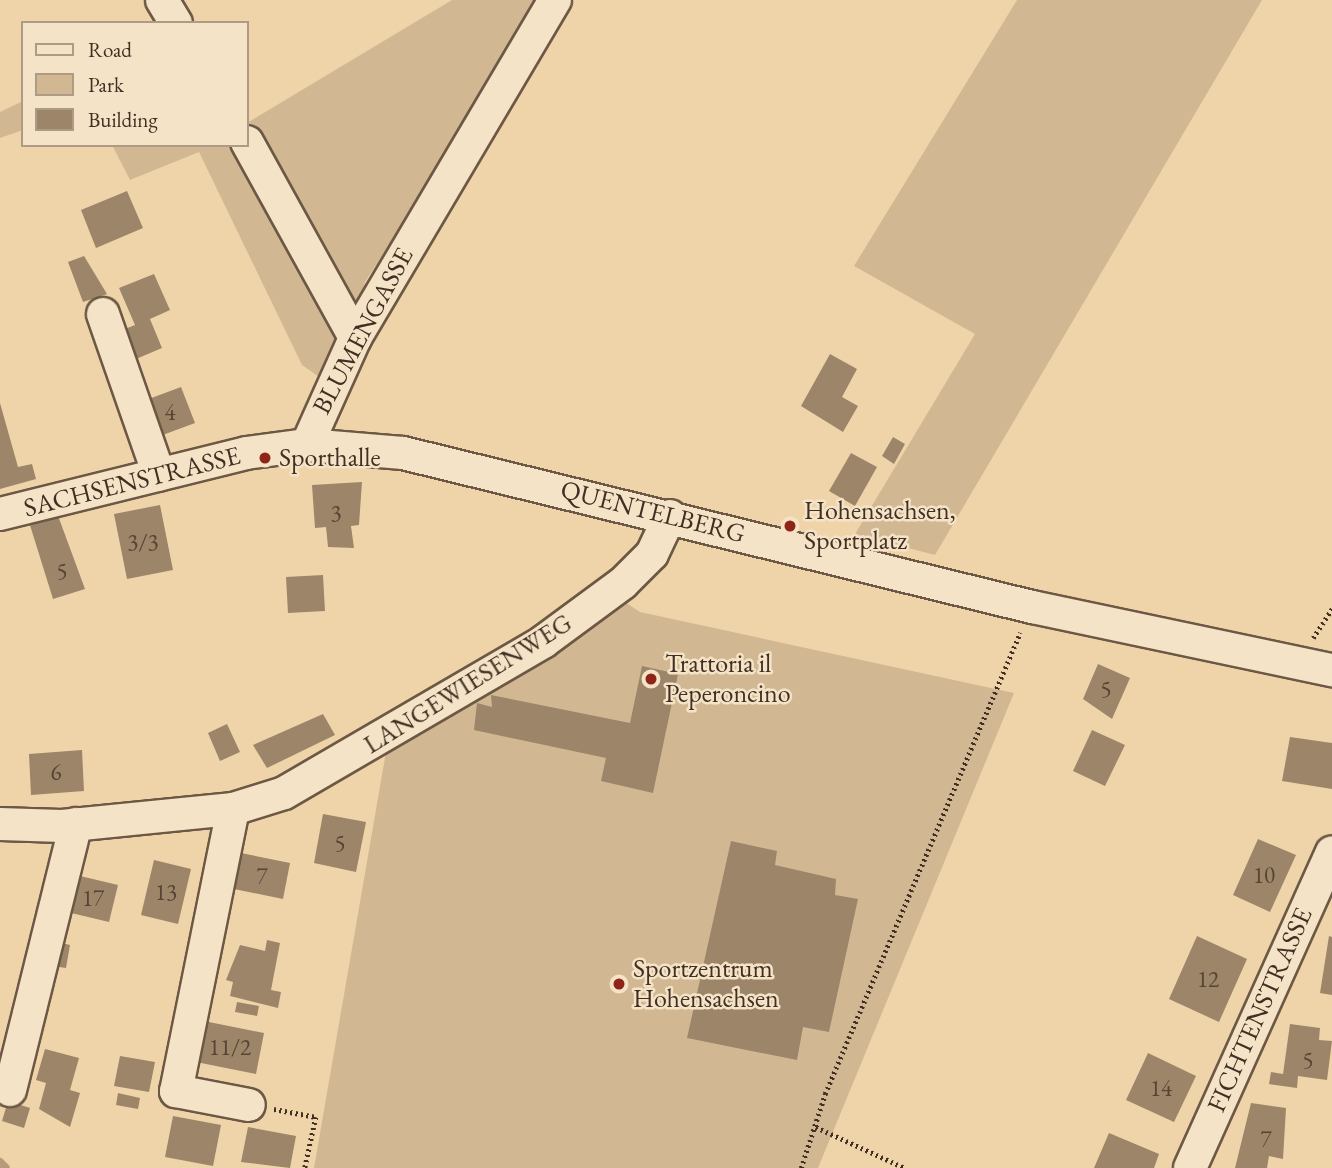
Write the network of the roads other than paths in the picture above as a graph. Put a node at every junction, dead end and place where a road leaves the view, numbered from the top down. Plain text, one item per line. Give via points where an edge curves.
1 (162, 0) edge
2 (555, 0) edge
3 (175, 21) edge
4 (248, 144) edge
5 (103, 314) dead end
6 (355, 338) junction
7 (307, 445) junction
8 (159, 475) junction
9 (0, 514) edge
10 (670, 516) junction
11 (1332, 670) edge
12 (233, 809) junction
13 (0, 824) edge
14 (76, 824) junction
15 (1332, 852) edge
16 (10, 1090) dead end
17 (249, 1105) road end
18 (1189, 1168) edge

1 - 3 street
2 - 6 street, BLUMENGASSE
4 - 6 street
5 - 8 street
6 - 7 street, BLUMENGASSE
7 - 8 street, SACHSENSTRASSE
7 - 10 street, QUENTELBERG via 403,453
8 - 9 street, SACHSENSTRASSE
10 - 11 street, QUENTELBERG via 1032,607
10 - 12 street, LANGEWIESENWEG via 652,554 623,583 543,642 284,793
12 - 14 street, LANGEWIESENWEG
12 - 17 street via 176,1091
13 - 14 street, LANGEWIESENWEG
14 - 16 street
15 - 18 street, FICHTENSTRASSE

